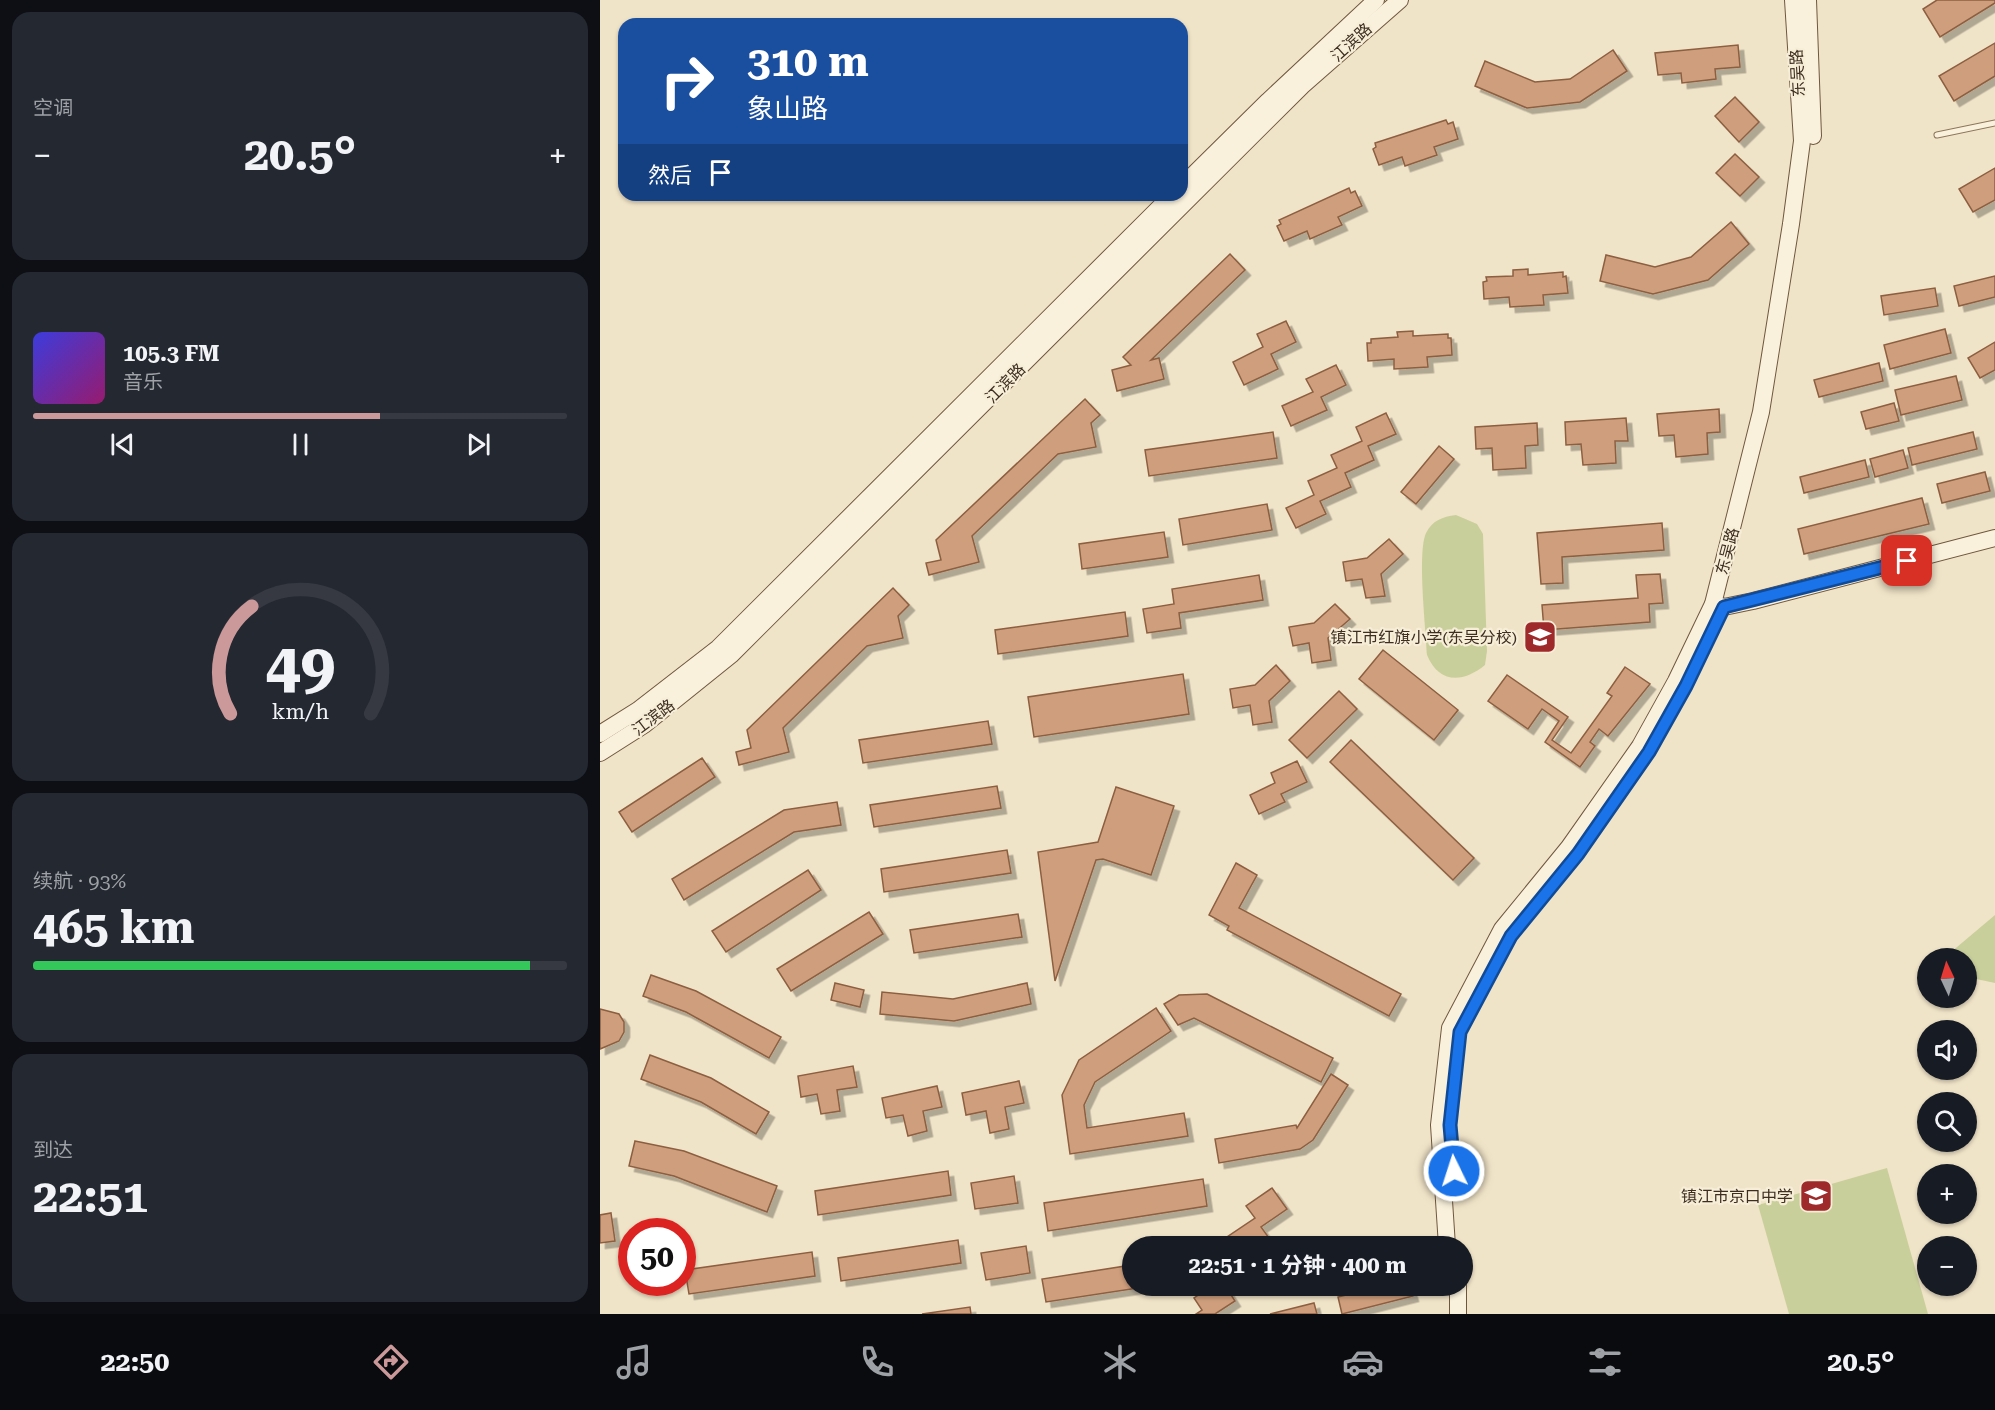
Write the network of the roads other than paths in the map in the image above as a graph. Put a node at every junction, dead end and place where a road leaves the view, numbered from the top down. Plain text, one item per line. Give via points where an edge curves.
1 (1376, 0) edge
2 (1400, 0) edge
3 (1793, 0) edge
4 (1808, 0) edge
5 (1995, 123) edge
6 (1937, 135) dead end
7 (1188, 180) edge
8 (1188, 200) edge
9 (1167, 201) edge
10 (1187, 201) edge
11 (1995, 538) edge
12 (1718, 605) junction
13 (600, 734) edge
14 (600, 753) edge
15 (1446, 1236) edge
16 (1457, 1236) edge
17 (1447, 1296) edge
18 (1458, 1296) edge
19 (1447, 1314) edge
20 (1458, 1314) edge

1 - 7 main road, 江滨路
2 - 8 main road, 江滨路 via 1302,86
3 - 12 main road, 东吴路 via 1802,141 1761,412
4 - 12 main road, 东吴路 via 1813,143 1802,226 1772,414
5 - 6 lane
9 - 13 main road, 江滨路 via 718,648
10 - 14 main road, 江滨路 via 731,655 644,725
11 - 12 main road
12 - 15 main road, 东吴路 via 1640,746 1569,847 1502,929 1450,1028 1439,1125
12 - 16 main road, 东吴路 via 1686,686 1649,752 1578,854 1511,936 1460,1032 1450,1125
17 - 19 main road
18 - 20 main road

